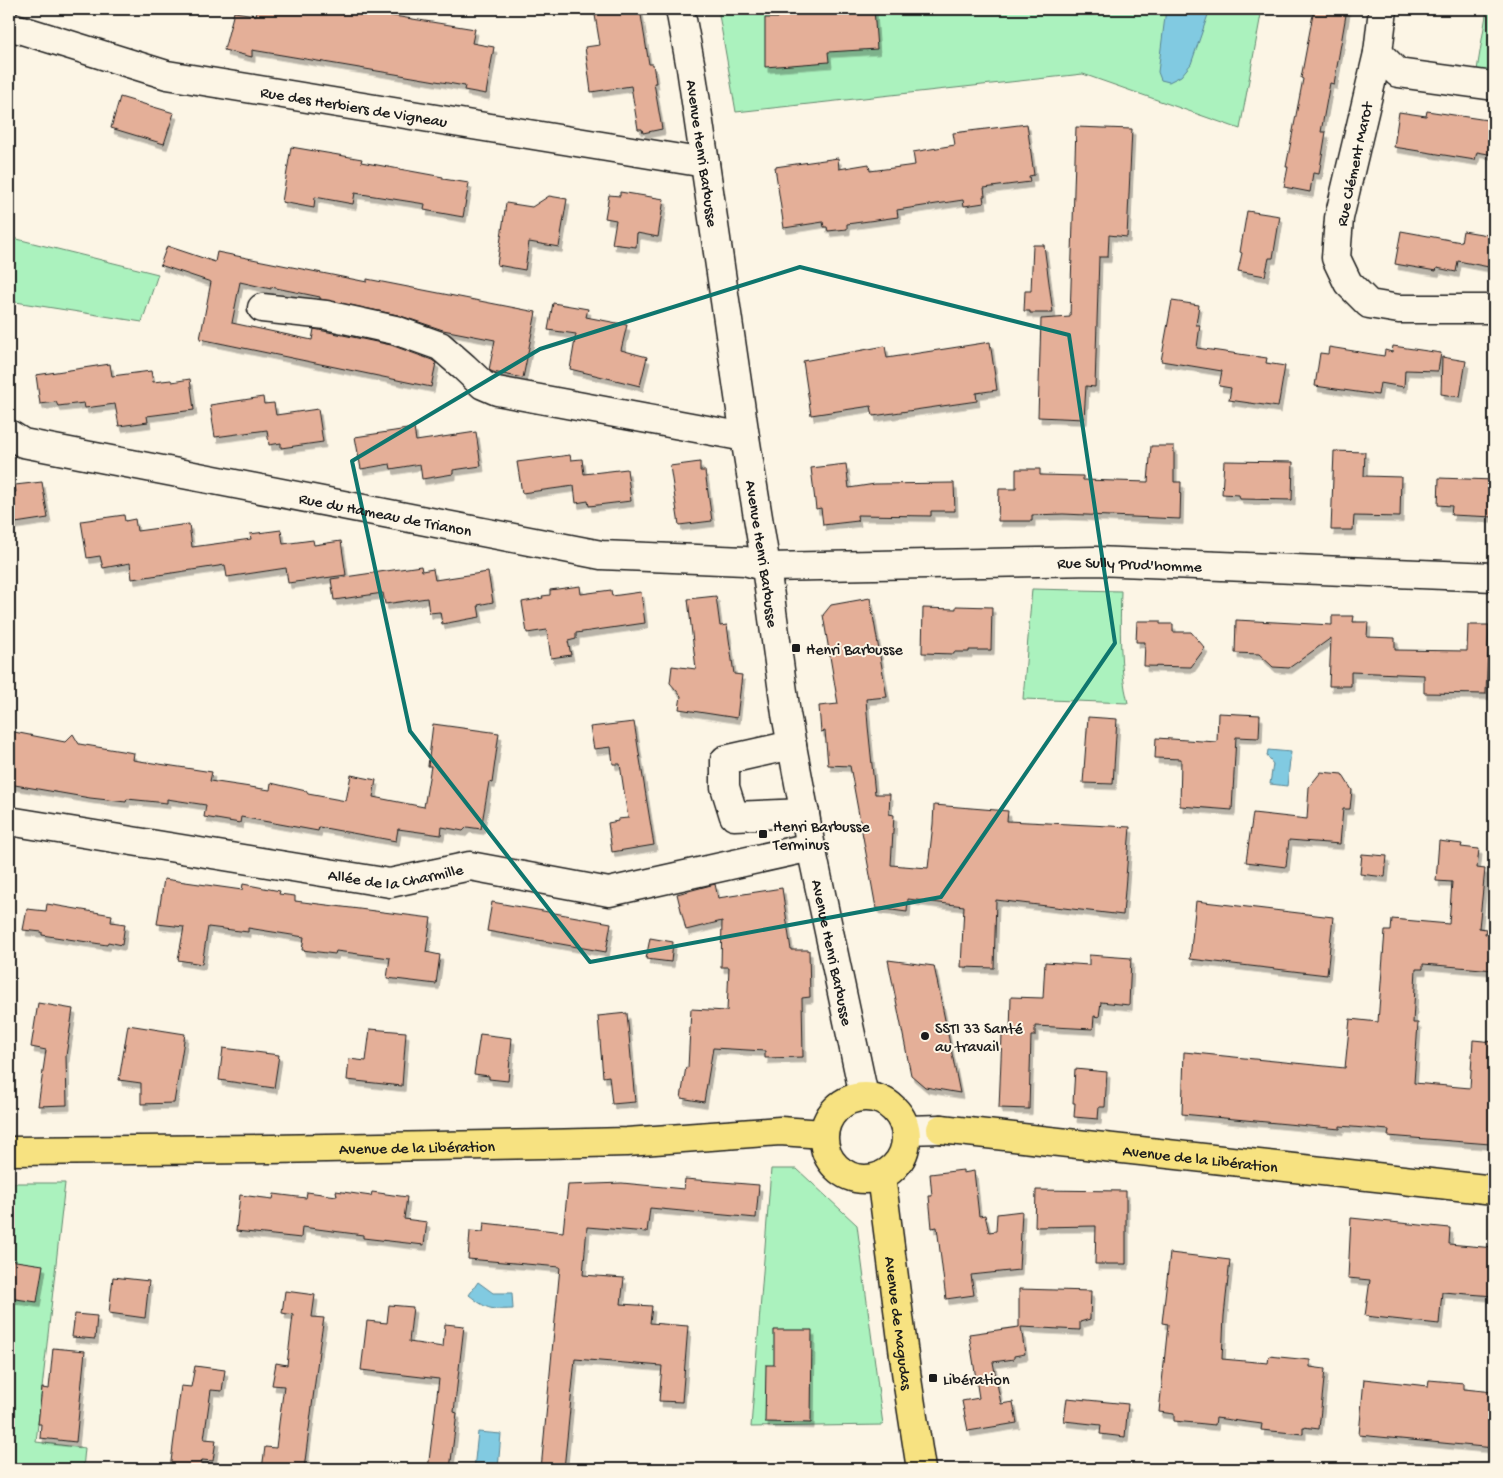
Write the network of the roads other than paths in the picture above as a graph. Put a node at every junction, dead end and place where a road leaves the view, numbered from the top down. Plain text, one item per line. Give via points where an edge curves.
1 (680, 9) edge
2 (1383, 9) edge
3 (9, 26) edge
4 (1378, 53) junction
5 (1494, 86) edge
6 (705, 164) junction
7 (262, 308) dead end
8 (1494, 309) edge
9 (9, 434) edge
10 (745, 437) junction
11 (766, 567) junction
12 (1494, 577) edge
13 (792, 745) junction
14 (805, 813) junction
15 (9, 821) edge
16 (811, 848) junction
17 (864, 1096) junction
18 (941, 1129) joint
19 (906, 1130) junction
20 (824, 1134) junction
21 (9, 1151) edge
22 (881, 1176) junction
23 (1494, 1190) edge
24 (921, 1469) edge

1 - 6 street, Avenue Henri Barbusse
2 - 4 street, Rue Clément Marot
3 - 6 street, Rue des Herbiers de Vigneau via 167,75
4 - 5 street via 1398,73
4 - 8 street, Rue Clément Marot via 1339,218 1336,258 1348,283 1369,304 1400,309
6 - 10 street, Avenue Henri Barbusse
7 - 10 street via 326,315 395,330 440,346 483,385 497,391
9 - 11 street, Rue du Hameau de Trianon via 23,443 601,555 745,561
10 - 11 street, Avenue Henri Barbusse
11 - 12 street, Rue Sully Prud'homme via 1095,561
11 - 13 street, Avenue Henri Barbusse
13 - 14 street, Avenue Henri Barbusse
13 - 14 street via 725,760 725,787 734,816
14 - 16 street, Avenue Henri Barbusse
15 - 16 street, Allée de la Charmille via 390,883 470,866 609,892
16 - 17 street, Avenue Henri Barbusse
17 - 19 main road via 881,1100 895,1110
17 - 20 main road via 852,1098 833,1112
18 - 19 street, Avenue de la Libération
18 - 23 main road, Avenue de la Libération
19 - 22 main road via 902,1157 893,1169
20 - 21 main road, Avenue de la Libération via 780,1132 544,1144
20 - 22 main road via 825,1148 841,1171 853,1178
22 - 24 main road, Avenue de Magudas

